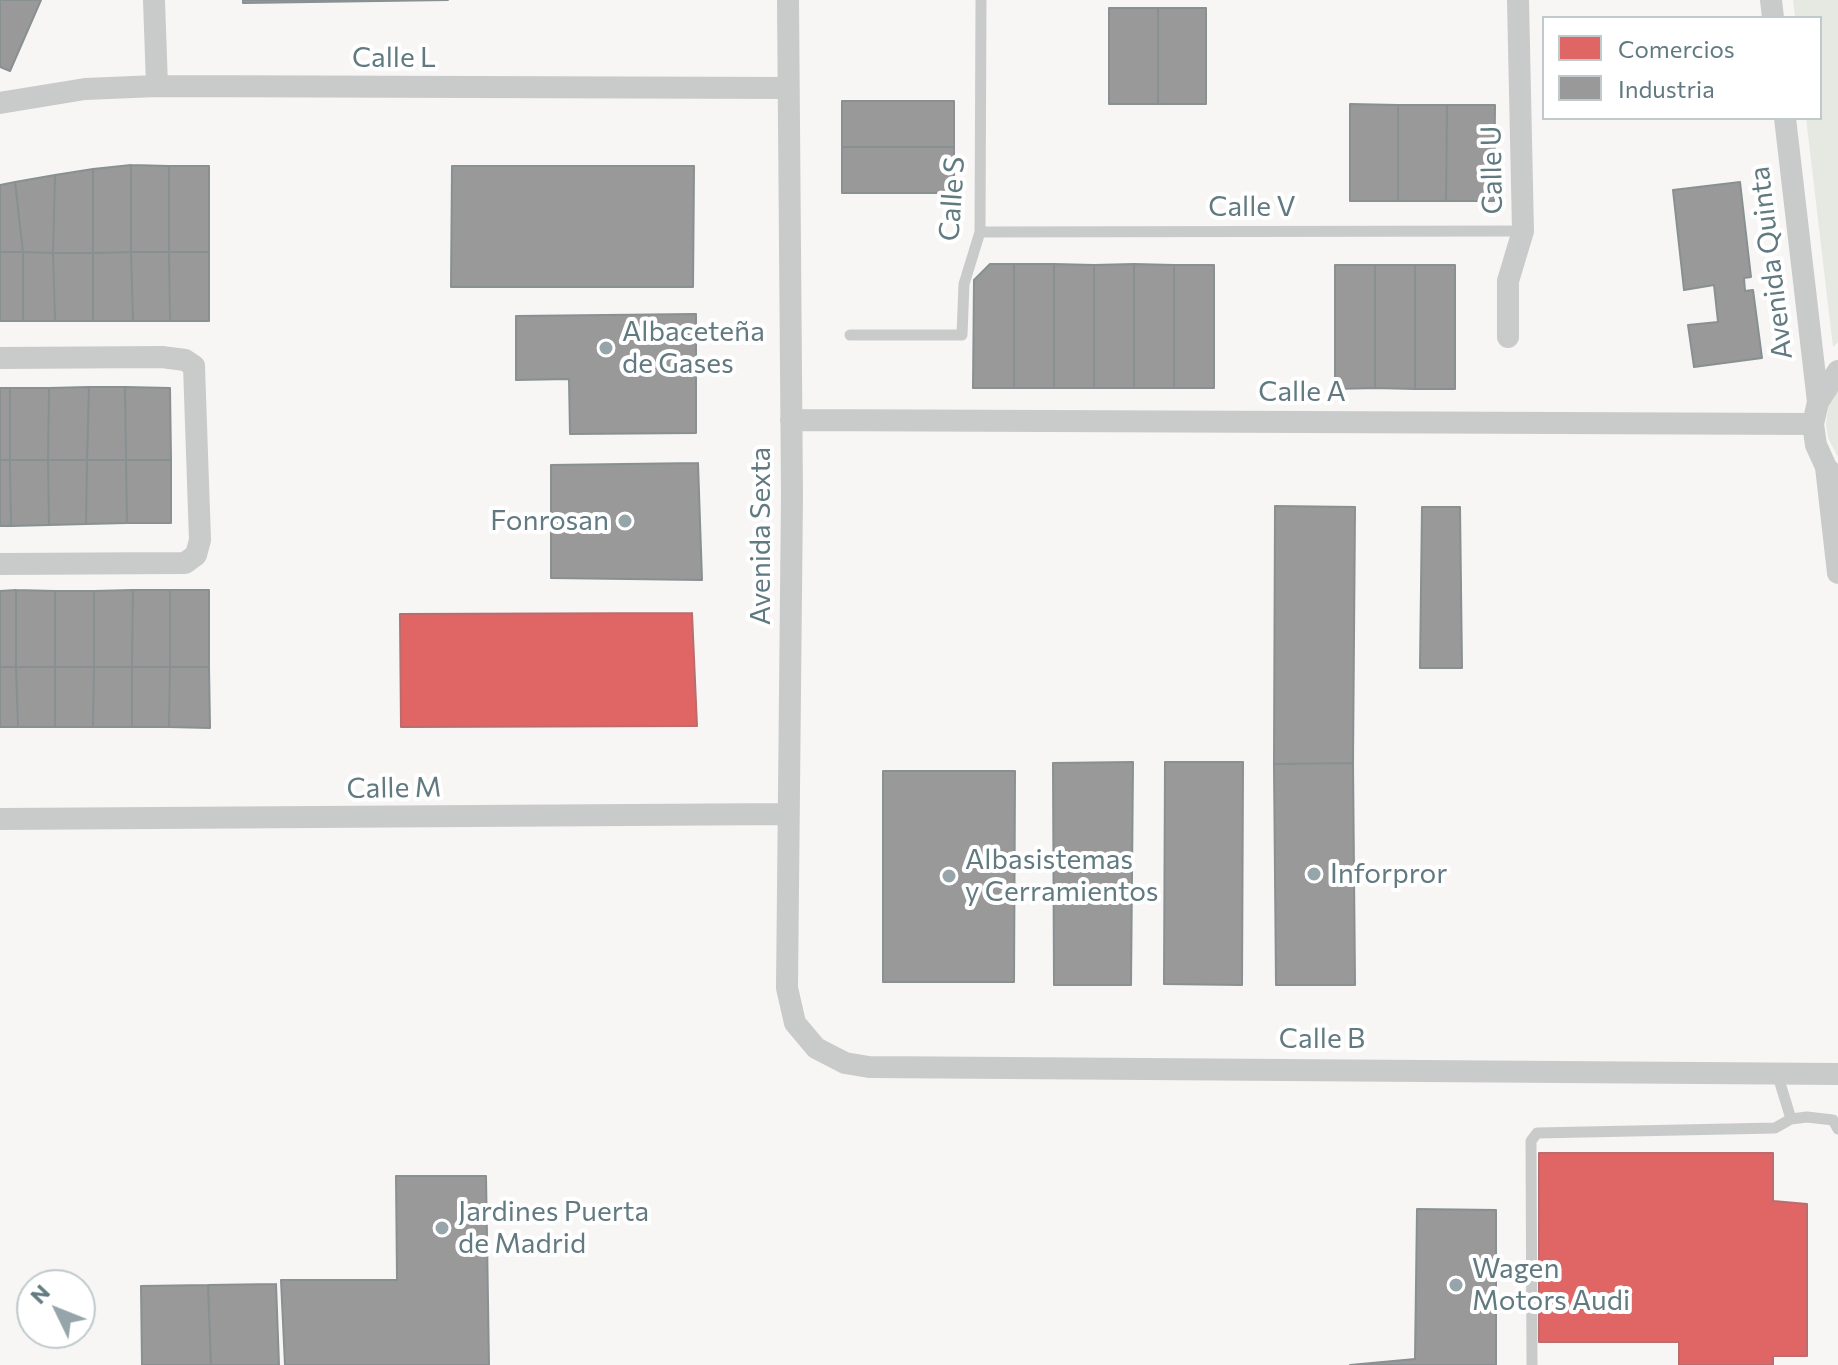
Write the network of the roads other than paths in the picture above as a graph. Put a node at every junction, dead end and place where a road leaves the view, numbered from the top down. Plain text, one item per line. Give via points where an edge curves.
1 (154, 0) edge
2 (788, 0) edge
3 (981, 0) edge
4 (1518, 0) edge
5 (157, 86) junction
6 (788, 88) junction
7 (0, 103) edge
8 (1785, 120) edge
9 (1523, 231) junction
10 (980, 232) junction
11 (850, 335) dead end
12 (1508, 337) dead end
13 (0, 358) edge
14 (1838, 371) edge
15 (1816, 413) junction
16 (791, 420) junction
17 (1832, 474) edge
18 (0, 564) edge
19 (1838, 573) edge
20 (788, 814) junction
21 (0, 819) edge
22 (827, 1057) joint
23 (1831, 1070) edge
24 (1776, 1071) junction
25 (1791, 1119) junction
26 (1838, 1129) edge
27 (1532, 1365) edge

1 - 5 street
2 - 6 street, Avenida Sexta
3 - 10 lane, Calle S
4 - 9 street, Calle U
5 - 6 street, Calle L
5 - 7 street, Calle L via 85,89
6 - 16 street, Avenida Sexta
8 - 15 street, Avenida Quinta
9 - 10 lane, Calle V
9 - 12 street, Calle U via 1508,281
10 - 11 lane, Calle S via 964,284 962,335
13 - 18 street via 162,357 194,366 200,540 196,555 185,563
14 - 15 street
15 - 16 street, Calle A
15 - 17 street, Avenida Quinta via 1816,445
16 - 20 street, Avenida Sexta
17 - 19 street
20 - 21 street, Calle M
20 - 22 street, Avenida Sexta via 790,1008 795,1023
22 - 24 street, Calle B via 869,1067
23 - 24 street, Calle B
24 - 25 lane
25 - 26 lane via 1833,1120
25 - 27 lane via 1775,1128 1537,1133 1531,1141

